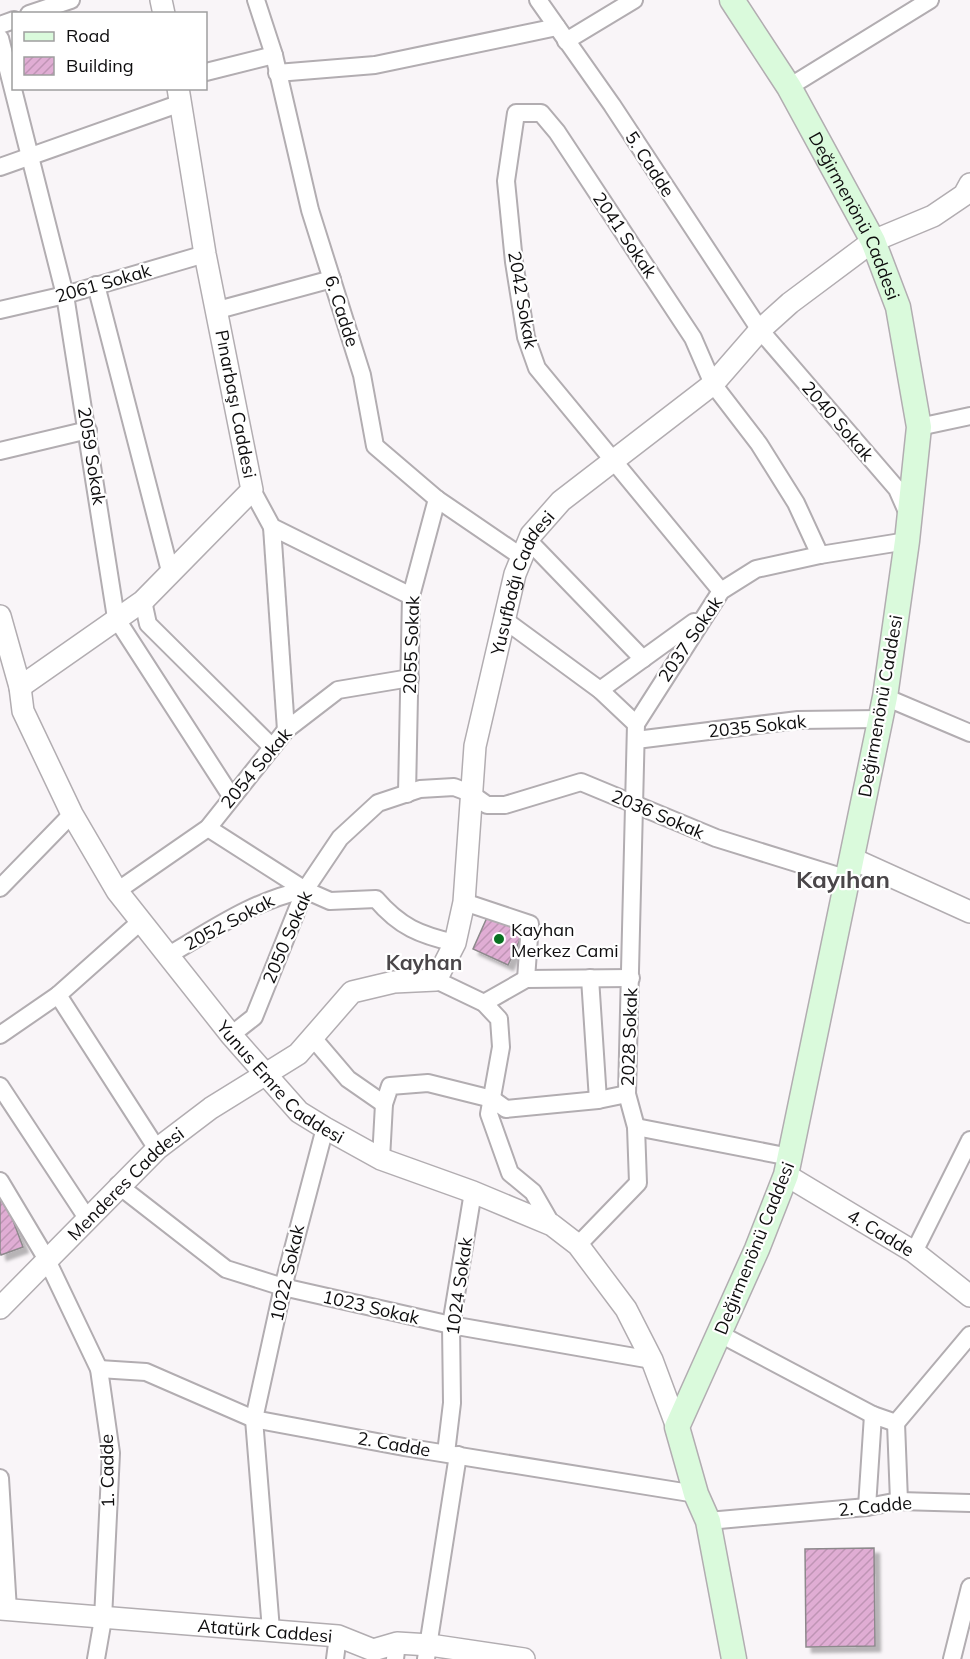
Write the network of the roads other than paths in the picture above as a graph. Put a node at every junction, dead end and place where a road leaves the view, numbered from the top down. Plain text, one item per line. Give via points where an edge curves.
1 (71, 0) edge
2 (256, 0) edge
3 (538, 0) edge
4 (634, 0) edge
5 (732, 0) edge
6 (930, 0) edge
7 (49, 3) edge
8 (33, 12) edge
9 (562, 34) junction
10 (0, 38) edge
11 (274, 56) junction
12 (207, 72) edge
13 (277, 73) junction
14 (789, 87) junction
15 (12, 89) edge
16 (12, 90) edge
17 (179, 95) edge
18 (516, 113) joint
19 (28, 157) junction
20 (0, 167) edge
21 (968, 194) edge
22 (873, 241) junction
23 (205, 254) junction
24 (332, 279) junction
25 (96, 285) junction
26 (65, 295) junction
27 (0, 310) edge
28 (218, 310) junction
29 (760, 330) junction
30 (713, 384) junction
31 (970, 416) edge
32 (918, 427) junction
33 (88, 430) junction
34 (0, 451) edge
35 (614, 459) junction
36 (252, 490) junction
37 (437, 499) junction
38 (909, 516) junction
39 (272, 527) junction
40 (907, 541) junction
41 (525, 549) junction
42 (820, 555) junction
43 (171, 575) junction
44 (721, 591) junction
45 (411, 596) junction
46 (143, 601) junction
47 (704, 615) junction
48 (0, 616) edge
49 (116, 618) junction
50 (506, 621) junction
51 (643, 659) junction
52 (5, 665) edge
53 (410, 678) junction
54 (20, 687) junction
55 (600, 690) junction
56 (882, 708) junction
57 (286, 730) junction
58 (636, 732) junction
59 (970, 733) edge
60 (272, 747) junction
61 (471, 793) junction
62 (407, 794) junction
63 (231, 796) junction
64 (633, 802) junction
65 (72, 814) junction
66 (208, 828) junction
67 (851, 869) junction
68 (0, 888) edge
69 (305, 890) junction
70 (117, 891) junction
71 (464, 902) junction
72 (970, 912) edge
73 (140, 922) junction
74 (455, 944) junction
75 (167, 956) junction
76 (590, 978) junction
77 (631, 978) junction
78 (526, 979) junction
79 (436, 980) junction
80 (57, 995) junction
81 (484, 1003) junction
82 (2, 1028) edge
83 (231, 1035) junction
84 (312, 1038) junction
85 (264, 1073) junction
86 (0, 1086) edge
87 (627, 1094) junction
88 (492, 1099) junction
89 (597, 1100) junction
90 (384, 1104) junction
91 (636, 1127) junction
92 (325, 1128) junction
93 (970, 1140) edge
94 (157, 1149) junction
95 (381, 1159) junction
96 (788, 1166) junction
97 (0, 1181) edge
98 (118, 1185) junction
99 (473, 1192) junction
100 (87, 1218) junction
101 (552, 1225) junction
102 (578, 1245) junction
103 (914, 1252) junction
104 (46, 1258) junction
105 (283, 1287) junction
106 (970, 1296) edge
107 (0, 1308) edge
108 (451, 1325) junction
109 (720, 1334) junction
110 (970, 1335) edge
111 (652, 1360) junction
112 (99, 1369) junction
113 (873, 1415) junction
114 (254, 1419) junction
115 (896, 1423) junction
116 (677, 1427) junction
117 (452, 1454) junction
118 (0, 1478) edge
119 (696, 1494) junction
120 (899, 1501) junction
121 (970, 1503) edge
122 (867, 1507) junction
123 (708, 1521) junction
124 (970, 1587) edge
125 (4, 1610) edge
126 (103, 1619) junction
127 (271, 1630) junction
128 (338, 1636) junction
129 (396, 1651) edge
130 (428, 1652) edge
131 (733, 1658) edge
132 (96, 1659) edge
133 (335, 1659) edge
134 (524, 1659) edge
135 (952, 1659) edge

1 - 7 street
2 - 11 street, 6. Cadde
3 - 9 street, 5. Cadde
4 - 9 street
5 - 14 main road, Değirmenönü Caddesi
6 - 14 street
7 - 8 street
9 - 13 street via 375,65
9 - 29 street, 5. Cadde
10 - 15 street, 2059 Sokak
11 - 12 street
11 - 13 street, 6. Cadde
13 - 24 street, 6. Cadde via 310,210
14 - 22 main road, Değirmenönü Caddesi
16 - 19 street, 2059 Sokak
17 - 19 street
17 - 23 street, Pınarbaşı Caddesi
18 - 30 street, 2041 Sokak via 541,112 557,132 693,338
18 - 35 street, 2042 Sokak via 506,181 526,337 537,368
19 - 20 street
19 - 26 street, 2059 Sokak
21 - 22 street, Yusufbağı Caddesi via 933,216
22 - 29 street, Yusufbağı Caddesi
22 - 32 main road, Değirmenönü Caddesi via 898,307
23 - 25 street, 2061 Sokak
23 - 28 street, Pınarbaşı Caddesi
24 - 28 street
24 - 37 street, 6. Cadde via 362,375 375,446
25 - 26 street, 2061 Sokak
25 - 43 street
26 - 27 street, 2061 Sokak
26 - 33 street, 2059 Sokak
28 - 36 street, Pınarbaşı Caddesi
29 - 30 street, Yusufbağı Caddesi
29 - 38 street, 2040 Sokak via 897,489
30 - 35 street, Yusufbağı Caddesi
30 - 42 street via 759,444 796,503
31 - 32 street
32 - 38 main road, Değirmenönü Caddesi
33 - 34 street
33 - 49 street, 2059 Sokak
35 - 41 street, Yusufbağı Caddesi via 561,501
35 - 44 street, 2042 Sokak
36 - 39 street
36 - 43 street, Pınarbaşı Caddesi
37 - 41 street, 6. Cadde
37 - 45 street, 2055 Sokak
38 - 40 main road, Değirmenönü Caddesi
39 - 45 street
39 - 57 street
40 - 42 street, 2037 Sokak
40 - 56 main road, Değirmenönü Caddesi
41 - 50 street, Yusufbağı Caddesi via 515,574
41 - 51 street, 6. Cadde
42 - 44 street, 2037 Sokak via 756,569
43 - 46 street, Pınarbaşı Caddesi
44 - 47 street, 2037 Sokak
45 - 53 street, 2055 Sokak
46 - 49 street, Pınarbaşı Caddesi
46 - 60 street via 148,624
47 - 51 street
47 - 58 street, 2037 Sokak
48 - 52 street, Yunus Emre Caddesi
49 - 54 street, Pınarbaşı Caddesi
49 - 63 street
50 - 55 street
50 - 61 street, Yusufbağı Caddesi via 475,746
51 - 55 street
52 - 54 street, Yunus Emre Caddesi
53 - 57 street, 2054 Sokak via 338,690
53 - 62 street, 2055 Sokak
54 - 65 street, Yunus Emre Caddesi via 23,711
55 - 58 street
56 - 58 street, 2035 Sokak via 798,720
56 - 59 street
56 - 67 main road, Değirmenönü Caddesi
57 - 60 street, 2054 Sokak
58 - 64 street, 2037 Sokak
60 - 63 street, 2054 Sokak
61 - 62 street, 2050 Sokak via 454,787 420,789
61 - 64 street, 2036 Sokak via 487,806 506,805 582,782
61 - 71 street, Yusufbağı Caddesi
62 - 69 street, 2050 Sokak via 378,803 340,838
63 - 66 street, 2054 Sokak
64 - 67 street, 2036 Sokak via 716,838
64 - 77 street, 2028 Sokak
65 - 68 street
65 - 70 street, Yunus Emre Caddesi
66 - 69 street
66 - 70 street, 2054 Sokak
67 - 72 street
67 - 96 main road, Değirmenönü Caddesi
69 - 74 street via 330,901 376,899 388,913 419,935
69 - 75 street, 2052 Sokak via 279,895 243,912
69 - 83 street, 2050 Sokak via 254,1017
70 - 73 street, Yunus Emre Caddesi
71 - 74 street, Yusufbağı Caddesi
71 - 78 street via 530,924
73 - 75 street, Yunus Emre Caddesi
73 - 80 street
74 - 79 street, Yusufbağı Caddesi
75 - 83 street, Yunus Emre Caddesi
76 - 77 street
76 - 78 street
76 - 89 street
77 - 87 street, 2028 Sokak
78 - 81 street
79 - 81 street
79 - 84 street via 394,982 352,992
80 - 82 street
80 - 94 street
81 - 88 street via 499,1019 501,1047
83 - 85 street, Yunus Emre Caddesi
84 - 85 street via 298,1054
84 - 90 street via 348,1079
85 - 92 street, Yunus Emre Caddesi via 299,1112
85 - 94 street, Menderes Caddesi
86 - 100 street
87 - 89 street
87 - 91 street, 2028 Sokak
88 - 89 street via 506,1109
88 - 90 street via 428,1083 390,1086
88 - 101 street via 489,1114 510,1173 533,1192
90 - 95 street
91 - 96 street
91 - 102 street, 2028 Sokak via 638,1183
92 - 95 street, Yunus Emre Caddesi
92 - 105 street, 1022 Sokak
93 - 103 street
94 - 98 street, Menderes Caddesi
95 - 99 street, Yunus Emre Caddesi
96 - 103 street, 4. Cadde
96 - 109 main road, Değirmenönü Caddesi
97 - 104 street, 1. Cadde
98 - 100 street, Menderes Caddesi
98 - 105 street, 1023 Sokak via 226,1269
99 - 101 street, Yunus Emre Caddesi
99 - 108 street, 1024 Sokak
100 - 104 street, Menderes Caddesi
101 - 102 street, Yunus Emre Caddesi
102 - 111 street, Yunus Emre Caddesi via 626,1309
103 - 106 street, 4. Cadde
104 - 107 street, Menderes Caddesi
104 - 112 street, 1. Cadde
105 - 108 street, 1023 Sokak
105 - 114 street, 1022 Sokak
108 - 111 street, 1023 Sokak
108 - 117 street, 1024 Sokak
109 - 113 street
109 - 116 main road, Değirmenönü Caddesi
110 - 115 street
111 - 116 street, Yunus Emre Caddesi
112 - 114 street, 2. Cadde via 146,1372
112 - 126 street, 1. Cadde via 111,1453
113 - 115 street
113 - 122 street
114 - 117 street, 2. Cadde
114 - 127 street, 1022 Sokak
115 - 120 street
116 - 119 main road
117 - 119 street, 2. Cadde
117 - 130 street, 1024 Sokak
118 - 125 street
119 - 123 main road
120 - 121 street, 2. Cadde
120 - 122 street, 2. Cadde
122 - 123 street, 2. Cadde
123 - 131 main road
124 - 135 street
125 - 126 street, Atatürk Caddesi
126 - 127 street, Atatürk Caddesi
126 - 132 street, 1. Cadde
127 - 128 street, Atatürk Caddesi
128 - 129 street, Atatürk Caddesi via 374,1650
128 - 133 street
129 - 130 street, Atatürk Caddesi
130 - 134 street, Atatürk Caddesi

